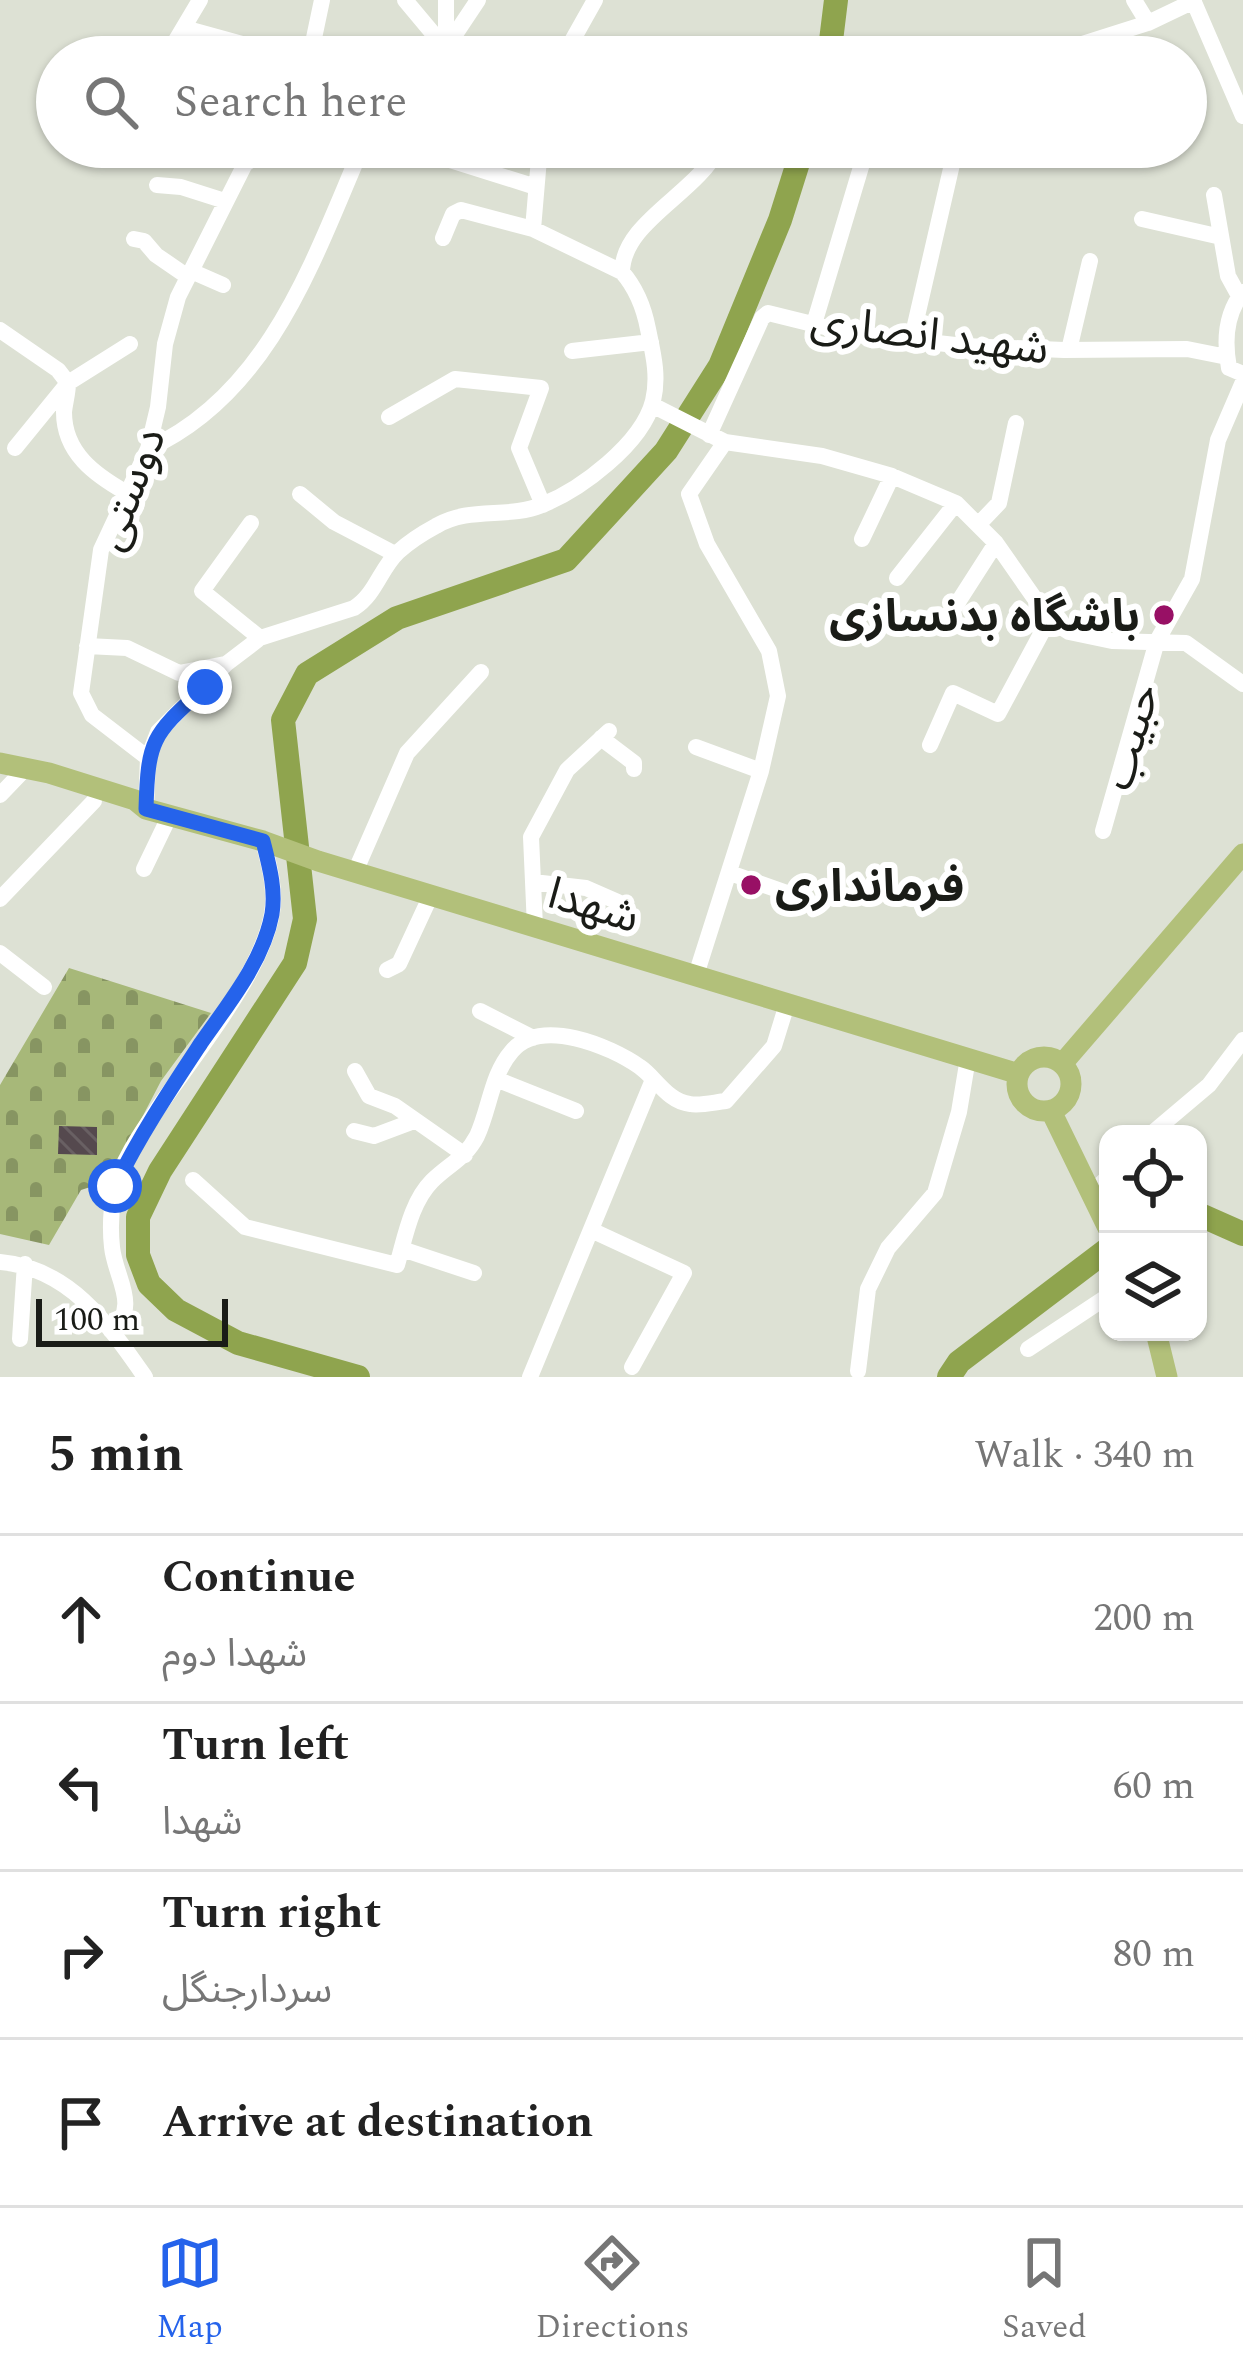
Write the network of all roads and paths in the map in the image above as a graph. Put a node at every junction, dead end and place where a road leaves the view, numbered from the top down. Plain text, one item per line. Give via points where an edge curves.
1 (200, 0) edge
2 (322, 0) edge
3 (405, 0) edge
4 (446, 0) edge
5 (478, 0) edge
6 (595, 0) edge
7 (1134, 0) edge
8 (1193, 0) edge
9 (1148, 23) junction
10 (184, 28) junction
11 (179, 36) edge
12 (213, 36) edge
13 (314, 36) edge
14 (435, 36) edge
15 (449, 36) edge
16 (459, 36) edge
17 (575, 36) edge
18 (1107, 36) edge
19 (1242, 113) edge
20 (243, 168) edge
21 (353, 168) edge
22 (474, 168) edge
23 (538, 168) edge
24 (709, 168) edge
25 (860, 168) edge
26 (951, 168) edge
27 (157, 185) dead end
28 (536, 188) junction
29 (1214, 195) dead end
30 (225, 201) junction
31 (1142, 219) dead end
32 (533, 229) junction
33 (1221, 237) junction
34 (443, 238) dead end
35 (134, 239) dead end
36 (1090, 261) dead end
37 (622, 272) junction
38 (189, 274) junction
39 (223, 285) dead end
40 (1241, 294) edge
41 (814, 324) junction
42 (0, 330) edge
43 (912, 338) junction
44 (651, 342) junction
45 (130, 344) dead end
46 (1070, 350) junction
47 (572, 351) dead end
48 (1237, 377) edge
49 (68, 383) junction
50 (652, 405) junction
51 (389, 417) dead end
52 (1016, 423) dead end
53 (711, 436) junction
54 (15, 448) dead end
55 (148, 449) junction
56 (892, 476) junction
57 (127, 493) junction
58 (300, 494) dead end
59 (956, 503) junction
60 (543, 505) junction
61 (251, 523) dead end
62 (978, 525) junction
63 (862, 539) dead end
64 (995, 543) junction
65 (395, 554) junction
66 (897, 578) dead end
67 (1049, 619) junction
68 (944, 624) dead end
69 (260, 638) junction
70 (1157, 641) junction
71 (87, 646) junction
72 (226, 664) junction
73 (481, 672) dead end
74 (1243, 685) edge
75 (930, 745) dead end
76 (696, 747) dead end
77 (148, 758) junction
78 (0, 764) edge
79 (634, 769) dead end
80 (22, 770) junction
81 (761, 770) junction
82 (0, 794) edge
83 (94, 801) junction
84 (146, 809) junction
85 (170, 815) junction
86 (1103, 831) dead end
87 (263, 841) junction
88 (1243, 854) edge
89 (144, 869) dead end
90 (355, 872) junction
91 (730, 873) junction
92 (533, 882) junction
93 (787, 893) dead end
94 (431, 895) junction
95 (0, 899) edge
96 (618, 902) dead end
97 (535, 927) junction
98 (0, 953) edge
99 (387, 970) dead end
100 (695, 975) junction
101 (44, 986) dead end
102 (787, 1004) junction
103 (480, 1012) dead end
104 (533, 1038) junction
105 (1243, 1040) edge
106 (968, 1058) junction
107 (1062, 1064) junction
108 (355, 1071) dead end
109 (1019, 1074) junction
110 (496, 1079) junction
111 (652, 1082) junction
112 (576, 1111) dead end
113 (1051, 1111) junction
114 (414, 1120) junction
115 (1161, 1125) edge
116 (354, 1131) dead end
117 (464, 1155) junction
118 (193, 1180) dead end
119 (1099, 1186) edge
120 (1091, 1194) junction
121 (1099, 1210) edge
122 (591, 1230) junction
123 (399, 1257) junction
124 (0, 1262) edge
125 (25, 1264) junction
126 (474, 1273) dead end
127 (1099, 1302) edge
128 (111, 1331) junction
129 (20, 1339) dead end
130 (1158, 1341) edge
131 (1028, 1348) dead end
132 (632, 1367) dead end
133 (858, 1371) dead end
134 (145, 1377) edge
135 (530, 1377) edge
136 (1167, 1377) edge

1 - 10 street
2 - 13 street
3 - 14 street
4 - 15 street
5 - 16 street
6 - 17 street
7 - 9 street
8 - 9 street
8 - 19 street
9 - 18 street
10 - 11 street
10 - 12 street
20 - 30 street, دوستی
21 - 55 street via 290,312 215,409
22 - 28 street
23 - 28 street
24 - 37 street via 646,222 622,256
25 - 41 street
26 - 43 street
27 - 30 street
28 - 32 street
29 - 33 street
30 - 38 street, دوستی
31 - 33 street
32 - 34 street via 460,210
32 - 37 street
33 - 40 street via 1228,276
35 - 38 street
36 - 46 street
37 - 44 street
38 - 39 street
38 - 55 street, دوستی via 170,321
40 - 48 street, حبیب via 1228,326
41 - 43 street, شهید انصاری
41 - 53 street, شهید انصاری via 776,313 762,318
42 - 49 street
43 - 46 street, شهید انصاری
44 - 47 street
44 - 50 street
45 - 49 street
46 - 48 street, شهید انصاری via 1187,349
48 - 70 street, حبیب via 1192,579
49 - 54 street
49 - 57 street via 64,410 81,460
50 - 53 street
50 - 60 street via 602,469
51 - 60 street via 455,379 541,388 519,448
52 - 62 street via 998,503
53 - 56 street
53 - 81 street via 689,494 707,544 769,651 778,696
55 - 57 street, دوستی
56 - 59 street
56 - 63 street
57 - 71 street, دوستی via 101,550
58 - 65 street
59 - 62 street
59 - 66 street
60 - 65 street via 463,513
61 - 69 street via 202,591
62 - 64 street
64 - 67 street
64 - 68 street
65 - 69 street via 354,608
67 - 70 street via 1090,638
67 - 75 street via 998,714 953,693
69 - 72 street
70 - 74 street via 1195,647
70 - 86 street, حبیب
71 - 72 street via 128,648 179,673
71 - 77 street, دوستی via 86,706
72 - 77 street via 158,732
73 - 90 street via 407,753
76 - 81 street
77 - 84 street
78 - 80 main road, شهدا
79 - 92 street via 605,734 567,770 531,837
80 - 82 street
80 - 83 main road, شهدا via 46,787
80 - 84 main road, شهدا
81 - 91 street
83 - 84 main road, شهدا
83 - 95 street
84 - 85 main road, شهدا
85 - 87 main road, شهدا
85 - 89 street
87 - 90 main road, شهدا
87 - 128 street via 272,877 266,936 115,1186 112,1251 128,1304
88 - 107 main road
90 - 94 main road, شهدا
91 - 93 street
91 - 100 street
92 - 96 street via 586,888
92 - 97 street
94 - 97 main road, شهدا
94 - 99 street via 399,964
97 - 100 main road, شهدا
98 - 101 street
100 - 102 main road, شهدا
102 - 106 main road, شهدا
102 - 111 street via 774,1046 727,1101 687,1105
103 - 104 street
104 - 110 street via 514,1048
104 - 111 street via 581,1039 644,1069
105 - 115 street via 1209,1085
106 - 109 main road, شهدا
106 - 133 street via 935,1193 888,1248 868,1289
107 - 109 main road via 1038,1058
107 - 113 main road via 1072,1087
108 - 114 street via 369,1096
109 - 113 main road via 1027,1105
110 - 112 street
110 - 117 street
111 - 122 street
113 - 120 main road
114 - 116 street via 374,1136
114 - 117 street
117 - 123 street via 431,1182
118 - 123 street via 245,1228
119 - 120 street
120 - 121 main road
122 - 132 street via 684,1273
122 - 135 street
123 - 126 street
124 - 125 street
125 - 128 street via 92,1305
125 - 129 street
127 - 131 street
128 - 134 street
130 - 136 main road

